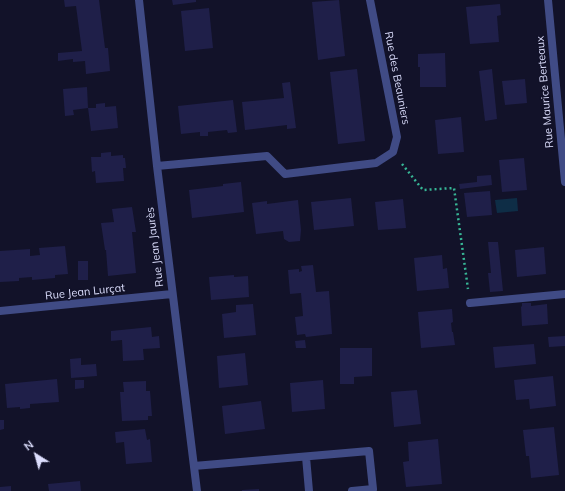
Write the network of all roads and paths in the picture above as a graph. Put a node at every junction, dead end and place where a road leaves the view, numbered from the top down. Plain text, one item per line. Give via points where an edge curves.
1 (139, 0) edge
2 (370, 0) edge
3 (548, 0) edge
4 (393, 152) junction
5 (157, 166) junction
6 (565, 182) edge
7 (172, 294) junction
8 (565, 294) edge
9 (470, 303) joint
10 (0, 311) edge
11 (306, 457) junction
12 (194, 466) junction
13 (197, 491) edge
14 (309, 491) edge
15 (352, 491) edge

1 - 5 street, Rue Jean Jaurès
2 - 4 street, Rue des Beauniers via 397,137
3 - 6 street, Rue Maurice Berteaux
4 - 5 street via 376,163 285,174 267,156
4 - 9 path via 423,190 454,188
5 - 7 street, Rue Jean Jaurès
7 - 10 street, Rue Jean Lurçat
7 - 12 street, Rue Jean Jaurès
8 - 9 street
11 - 12 street
11 - 14 street
11 - 15 street via 369,451 373,489
12 - 13 street, Rue Jean Jaurès

